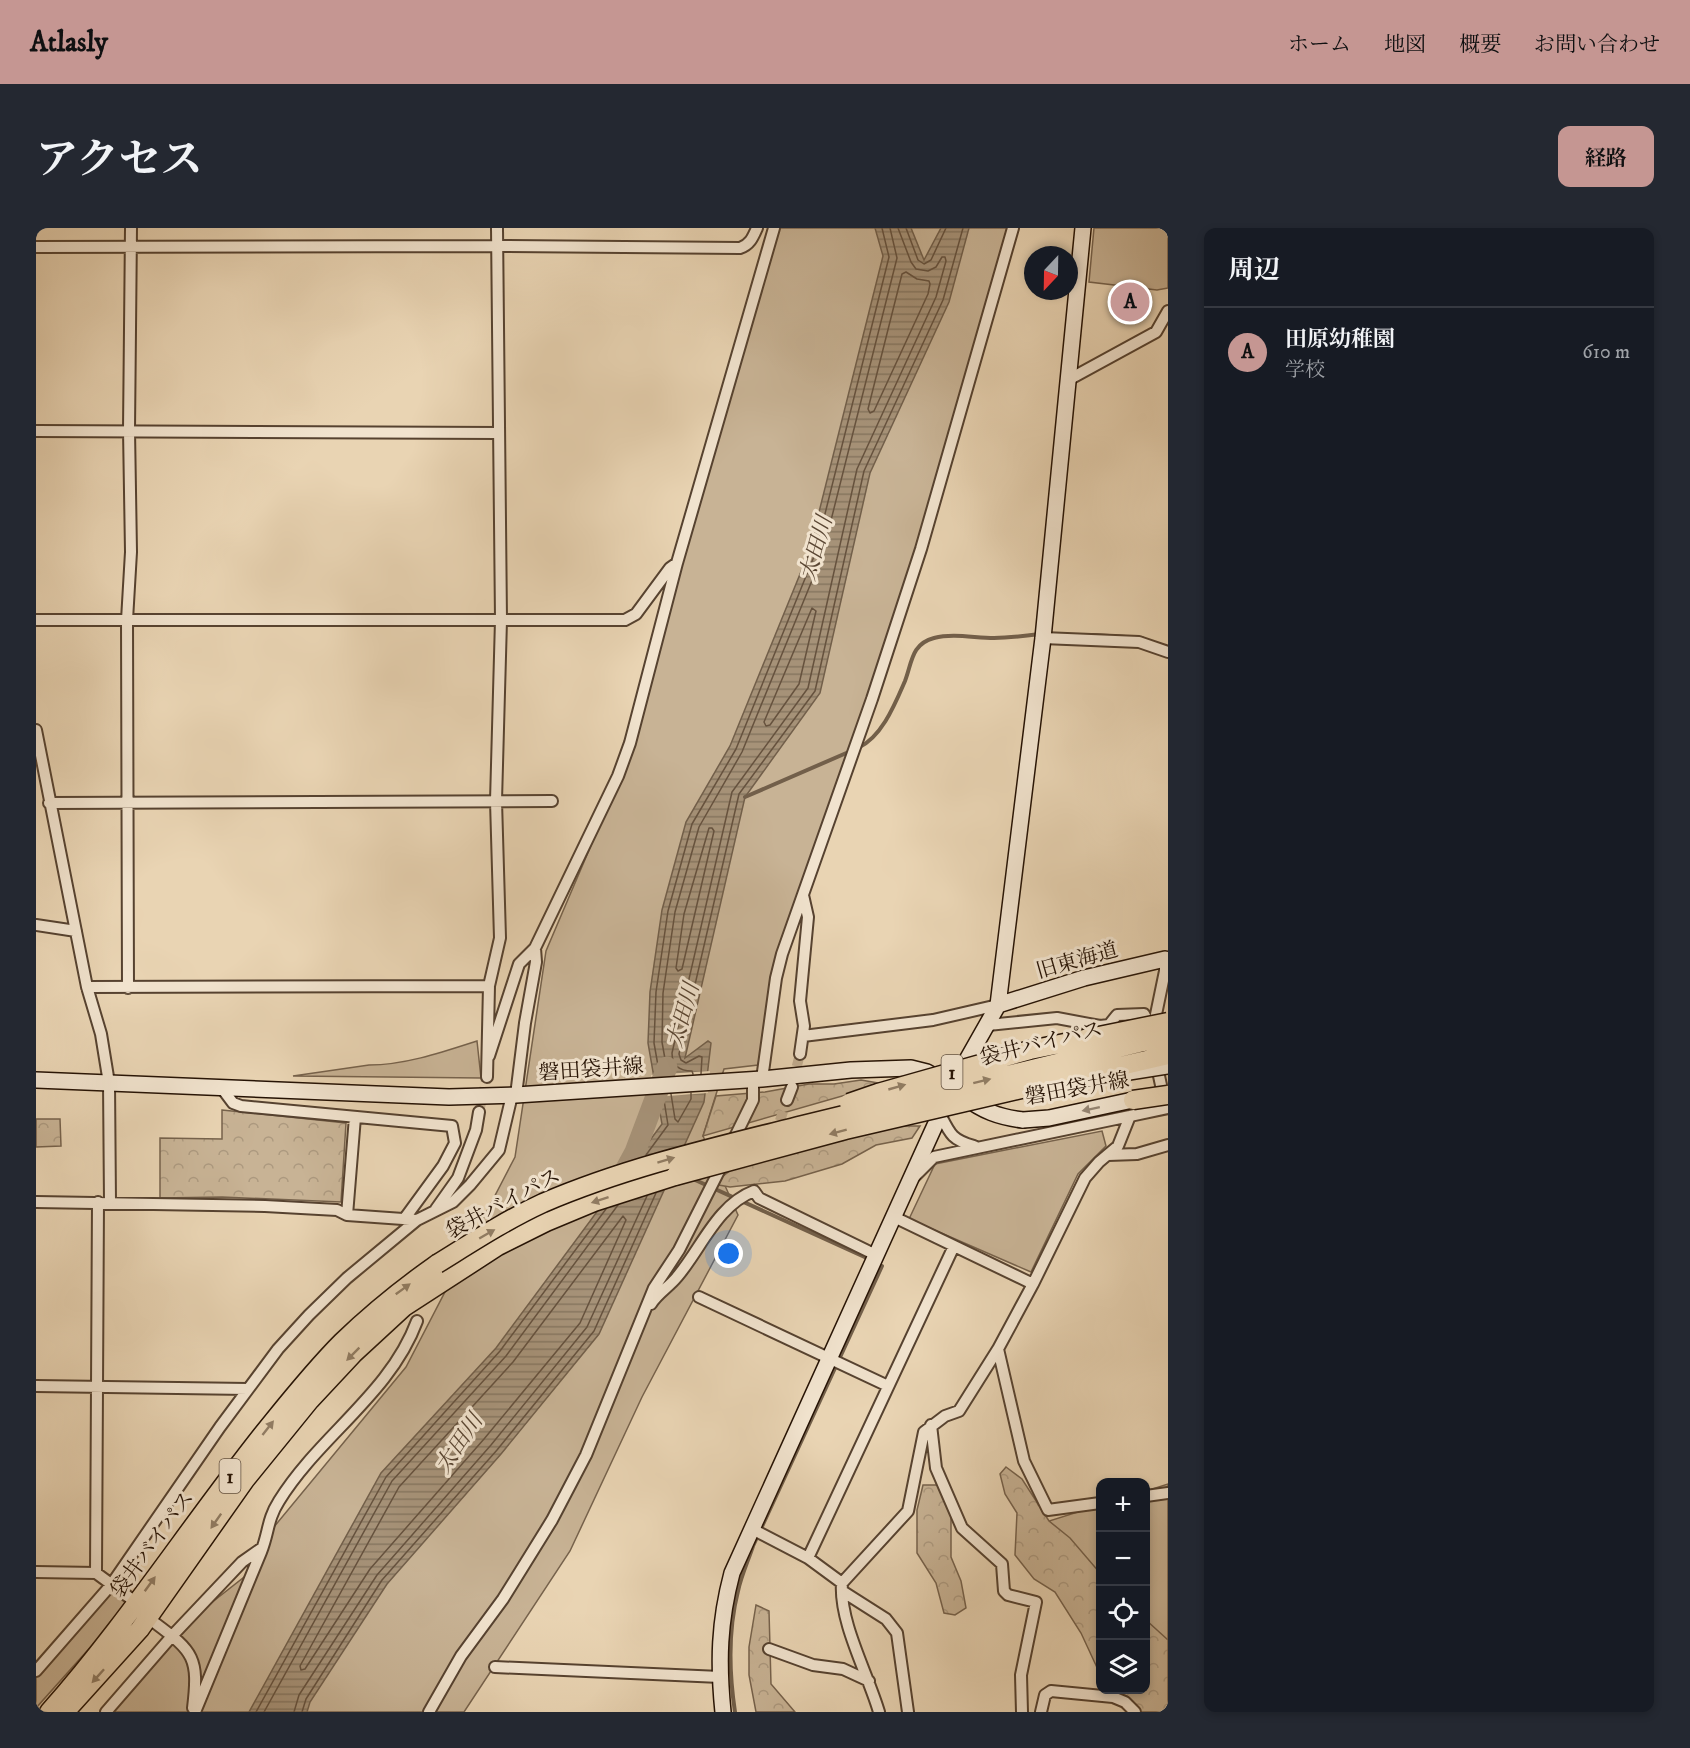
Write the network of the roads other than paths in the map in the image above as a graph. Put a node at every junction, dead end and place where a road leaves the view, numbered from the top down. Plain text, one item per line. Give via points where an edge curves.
1 (131, 228) edge
2 (497, 228) edge
3 (758, 228) edge
4 (774, 228) edge
5 (1013, 228) edge
6 (1083, 228) edge
7 (131, 246) junction
8 (497, 246) junction
9 (36, 247) edge
10 (1168, 311) edge
11 (1068, 380) junction
12 (129, 430) junction
13 (36, 431) edge
14 (499, 433) junction
15 (677, 563) junction
16 (36, 620) edge
17 (127, 620) junction
18 (501, 620) junction
19 (1042, 638) junction
20 (1168, 652) edge
21 (36, 730) edge
22 (40, 776) edge
23 (127, 801) junction
24 (496, 801) junction
25 (552, 801) dead end
26 (50, 803) junction
27 (802, 893) junction
28 (36, 924) edge
29 (76, 931) junction
30 (535, 948) junction
31 (1166, 958) edge
32 (489, 986) junction
33 (87, 987) junction
34 (128, 988) junction
35 (998, 1005) junction
36 (988, 1025) junction
37 (1163, 1030) edge
38 (803, 1036) junction
39 (800, 1054) tunnel mouth
40 (1168, 1055) edge
41 (489, 1056) junction
42 (1168, 1066) edge
43 (487, 1077) tunnel mouth
44 (36, 1080) edge
45 (754, 1080) junction
46 (109, 1083) junction
47 (952, 1086) junction
48 (792, 1087) tunnel mouth
49 (221, 1088) junction
50 (517, 1095) junction
51 (787, 1100) tunnel mouth
52 (1168, 1100) edge
53 (1132, 1108) junction
54 (480, 1112) tunnel mouth
55 (938, 1112) junction
56 (355, 1117) junction
57 (1005, 1118) junction
58 (1028, 1137) junction
59 (1168, 1145) edge
60 (977, 1147) junction
61 (1107, 1155) junction
62 (911, 1180) junction
63 (36, 1202) edge
64 (98, 1202) junction
65 (110, 1202) junction
66 (435, 1210) junction
67 (347, 1215) junction
68 (894, 1217) junction
69 (405, 1218) junction
70 (417, 1220) junction
71 (954, 1246) junction
72 (876, 1255) junction
73 (442, 1271) junction
74 (1033, 1284) junction
75 (699, 1297) dead end
76 (641, 1320) junction
77 (417, 1321) dead end
78 (998, 1349) junction
79 (829, 1359) junction
80 (36, 1386) edge
81 (888, 1386) junction
82 (98, 1388) junction
83 (248, 1389) junction
84 (931, 1425) junction
85 (1168, 1493) edge
86 (1150, 1495) edge
87 (1096, 1504) edge
88 (752, 1529) junction
89 (262, 1548) junction
90 (808, 1558) junction
91 (36, 1572) edge
92 (96, 1573) junction
93 (111, 1585) junction
94 (842, 1587) junction
95 (130, 1598) dead end
96 (125, 1618) junction
97 (155, 1623) dead end
98 (172, 1636) junction
99 (769, 1649) dead end
100 (495, 1667) dead end
101 (36, 1671) edge
102 (720, 1677) junction
103 (869, 1681) junction
104 (36, 1711) edge
105 (49, 1712) edge
106 (65, 1712) edge
107 (106, 1712) edge
108 (194, 1712) edge
109 (429, 1712) edge
110 (723, 1712) edge
111 (879, 1712) edge
112 (908, 1712) edge
113 (1022, 1712) edge
114 (1041, 1712) edge
115 (1135, 1712) edge

1 - 7 street
2 - 8 street
3 - 8 street via 740,248
4 - 15 street
5 - 27 street via 921,549
6 - 11 street
7 - 8 street
7 - 9 street
7 - 12 street
8 - 14 street
10 - 11 street via 1156,332
11 - 19 street
12 - 13 street
12 - 14 street
12 - 17 street via 131,552
14 - 18 street
15 - 18 street via 669,568 636,614 625,620
15 - 30 street via 618,776
16 - 17 street
17 - 18 street
17 - 23 street
18 - 24 street
19 - 20 street via 1138,642
19 - 35 street
21 - 22 street
22 - 26 street
23 - 24 street
23 - 26 street
23 - 34 street
24 - 25 street
24 - 32 street via 500,938
26 - 29 street
27 - 38 street via 808,917 800,1001
27 - 45 street via 782,954
28 - 29 street
29 - 33 street
30 - 41 street via 519,964
30 - 50 street
31 - 35 street, 旧東海道
31 - 37 street
32 - 34 street
32 - 41 street
33 - 34 street
33 - 46 street via 101,1034
35 - 36 street
35 - 38 street via 933,1020
36 - 37 street via 1058,1018 1100,1026 1109,1025 1117,1015 1144,1014
36 - 47 street
37 - 52 street via 1152,1046
73 -> 37 highway, 袋井バイパス / 1, bridge via 490,1231 540,1204 588,1185 1008,1056 1140,1026
38 - 39 street
40 -> 55 highway, 袋井バイパス / 1, bridge
41 - 43 street
42 - 55 street, bridge via 1094,1079 972,1109
44 - 46 street, 磐田袋井線
45 - 47 street, 磐田袋井線 via 911,1068
45 - 50 street, 磐田袋井線
45 - 76 street via 753,1100 706,1200 654,1288
46 - 49 street, 磐田袋井線
46 - 65 street
47 - 55 street
47 - 57 street, 磐田袋井線 via 979,1109
48 - 51 street
49 - 50 street, 磐田袋井線 via 449,1097
49 - 56 street via 240,1106
50 - 66 street via 499,1150 453,1202
52 - 53 highway, bridge
53 -> 57 street, 磐田袋井線, bridge via 1049,1118
53 - 58 street
53 - 61 street via 1118,1146
54 - 66 street via 458,1178
55 - 60 street via 949,1133 958,1141
55 - 62 street
55 -> 73 highway, 袋井バイパス / 1, bridge via 833,1133 675,1176 594,1202
56 - 67 street
56 - 69 street via 452,1126 456,1143
57 - 58 street
58 - 60 street
59 - 61 street via 1137,1154
60 - 62 street via 934,1157
61 - 74 street via 1085,1178
62 - 68 street
63 - 64 street
64 - 65 street
64 - 82 street
65 - 67 street via 265,1206 337,1210
66 - 70 street
67 - 69 street
68 - 71 street
68 - 72 street
69 - 70 street
70 - 83 street via 309,1315
71 - 74 street
71 - 81 street
72 - 76 street via 759,1198 754,1191 726,1209
72 - 79 street
96 -> 73 highway, 袋井バイパス / 1 via 297,1391 341,1343 392,1297
73 -> 106 highway, 袋井バイパス / 1 via 352,1354 310,1400 245,1480 140,1629
74 - 78 street
75 - 79 street
76 - 109 street via 586,1455 552,1520 526,1565 460,1656
77 - 89 street via 409,1344 387,1376 307,1463 280,1499 269,1518
78 - 84 street via 959,1411
78 - 87 street via 1024,1461 1048,1510
79 - 81 street
79 - 88 street
80 - 82 street
81 - 90 street
82 - 83 street
82 - 92 street
83 - 93 street
84 - 94 street via 924,1432 908,1511
84 - 113 street via 936,1468 962,1528 1002,1564 1004,1591 1036,1602 1021,1675
85 - 86 street
88 - 90 street
88 - 102 street via 724,1604
89 - 98 street via 242,1562
89 - 108 street
90 - 94 street
91 - 92 street
92 - 93 street
93 - 95 street
93 - 101 street
94 - 103 street via 860,1662
94 - 112 street via 886,1619 897,1633
96 - 104 highway
96 - 105 highway, 袋井バイパス / 1
97 - 98 street
98 - 107 street
98 - 108 street via 190,1652 196,1680
99 - 103 street via 813,1665 843,1669
100 - 102 street
102 - 110 street
103 - 111 street
114 - 115 street via 1045,1695 1052,1691 1113,1697

